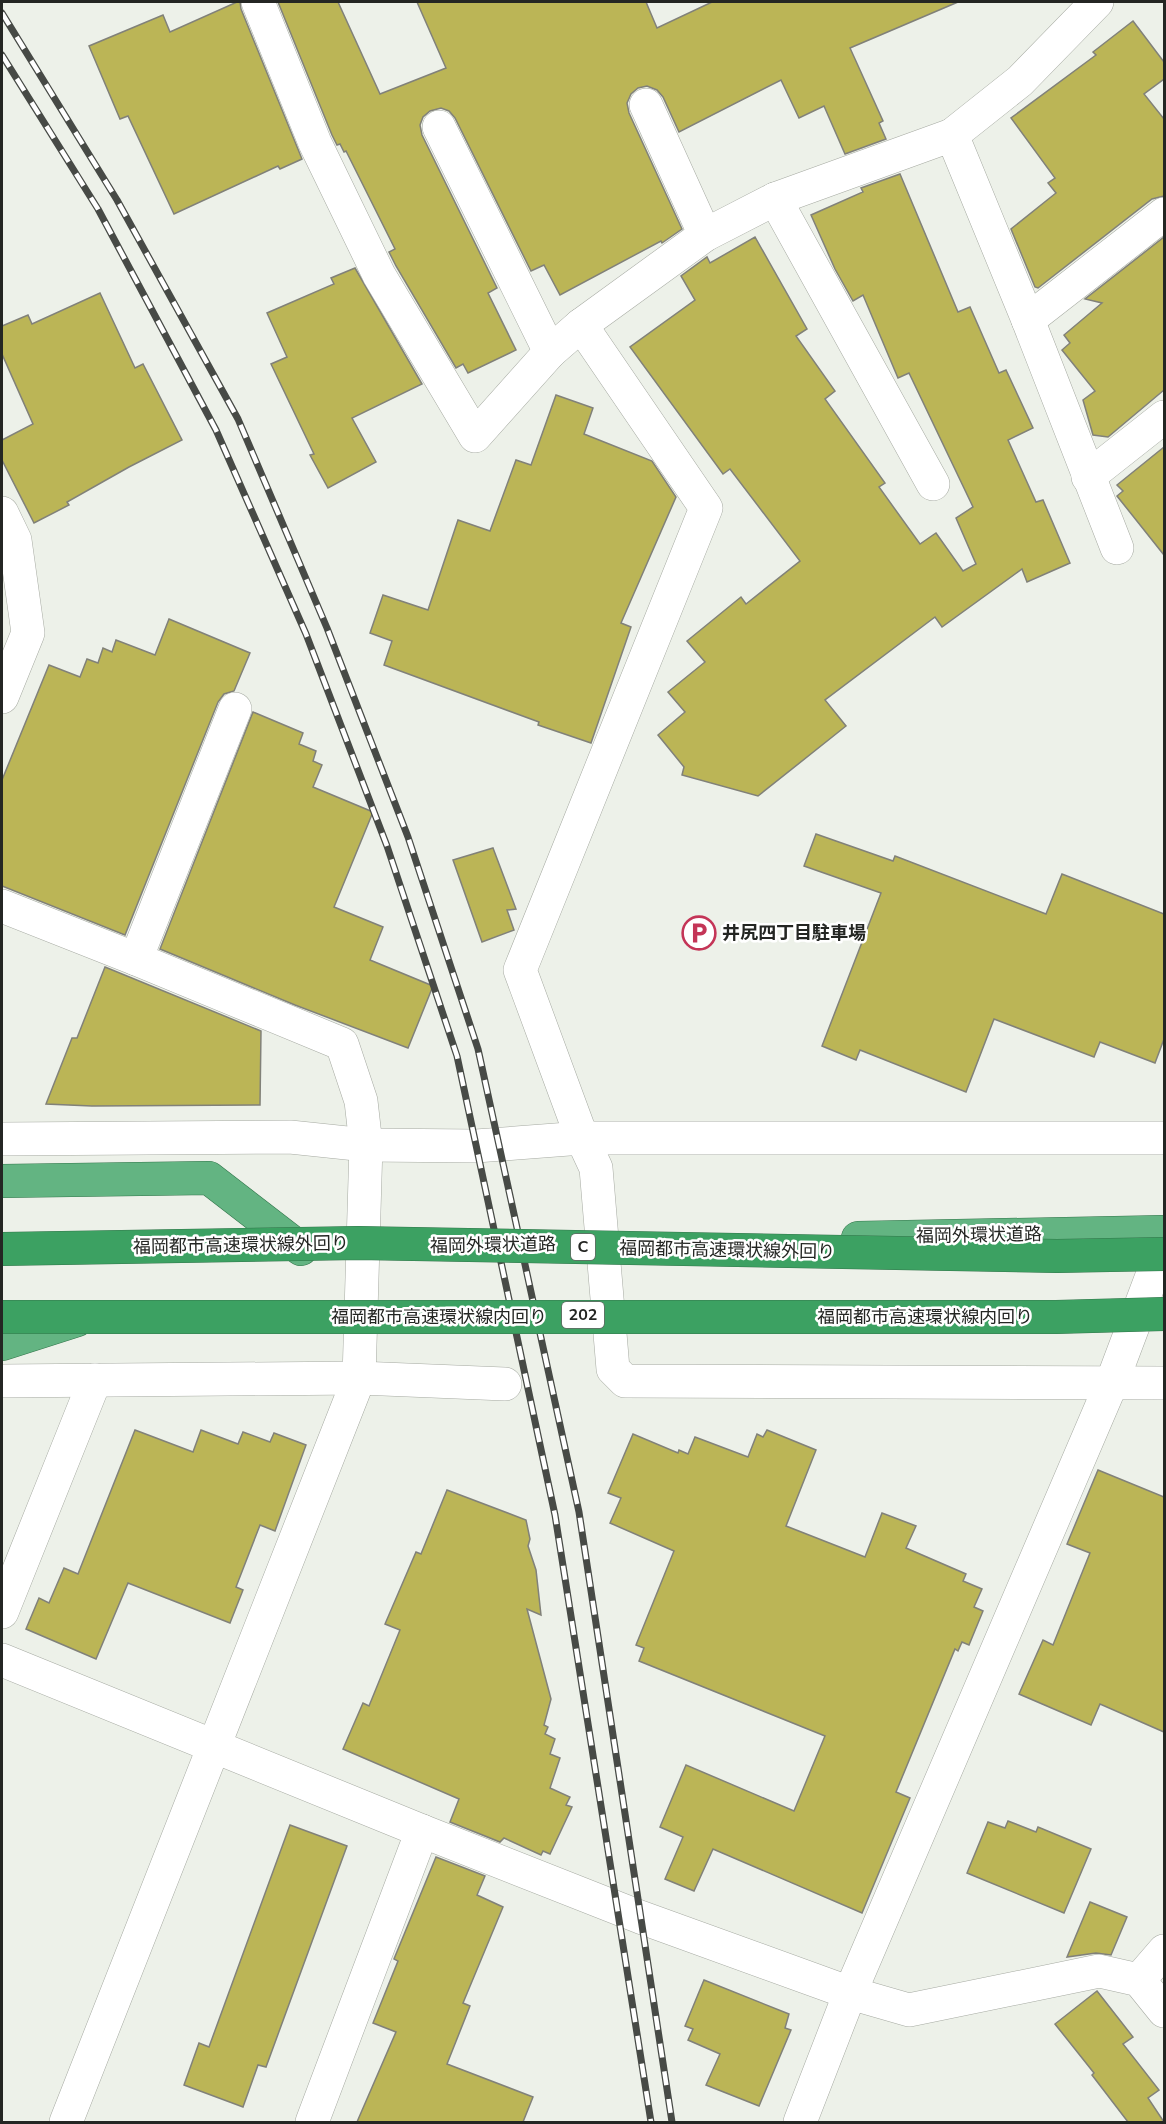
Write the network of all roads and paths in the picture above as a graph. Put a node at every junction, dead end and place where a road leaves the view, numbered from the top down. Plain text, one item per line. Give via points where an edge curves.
1 (258, 2) edge
2 (1096, 2) edge
3 (646, 105) dead end
4 (439, 127) dead end
5 (952, 135) junction
6 (775, 200) junction
7 (1164, 214) edge
8 (705, 235) junction
9 (1028, 320) junction
10 (581, 325) junction
11 (550, 352) junction
12 (1164, 417) edge
13 (1088, 477) junction
14 (933, 484) dead end
15 (2, 513) edge
16 (1117, 548) dead end
17 (15, 630) edge
18 (2, 697) edge
19 (235, 709) dead end
20 (2, 906) edge
21 (136, 959) junction
22 (582, 1138) junction
23 (1164, 1138) edge
24 (2, 1139) edge
25 (366, 1144) junction
26 (2, 1181) edge
27 (1164, 1232) edge
28 (602, 1243) junction
29 (1164, 1244) edge
30 (363, 1247) junction
31 (300, 1248) junction
32 (2, 1249) edge
33 (1164, 1254) edge
34 (1156, 1311) edge
35 (608, 1314) junction
36 (360, 1316) junction
37 (2, 1317) edge
38 (81, 1319) junction
39 (2, 1344) edge
40 (359, 1378) junction
41 (95, 1380) junction
42 (2, 1381) edge
43 (1112, 1382) junction
44 (1164, 1383) edge
45 (505, 1384) dead end
46 (2, 1612) edge
47 (2, 1660) edge
48 (215, 1747) junction
49 (422, 1831) junction
50 (1164, 1951) edge
51 (1138, 1980) junction
52 (849, 1993) junction
53 (1164, 2012) edge
54 (66, 2122) edge
55 (312, 2122) edge
56 (800, 2122) edge

1 - 11 street via 315,143 379,276 475,436
2 - 5 street via 1020,81
3 - 8 street
4 - 11 street
5 - 6 street
5 - 9 street
6 - 8 street
6 - 14 street
7 - 9 street
8 - 10 street
9 - 13 street
10 - 11 street
10 - 22 street via 706,508 520,969
12 - 13 street
13 - 16 street
15 - 17 street via 15,540
17 - 18 street
19 - 21 street
20 - 21 street
21 - 25 street via 342,1044 361,1101
22 - 23 street
22 - 25 street via 476,1146
22 - 28 street via 596,1168
24 - 25 street via 290,1137
25 - 30 street
26 - 31 highway via 209,1178
27 - 28 highway, 福岡外環状道路
28 - 30 highway, 福岡外環状道路
28 - 35 street
29 - 34 street
30 - 31 highway, 福岡外環状道路
30 - 36 street
31 - 32 highway, 福岡外環状道路
32 - 33 highway, 福岡都市高速環状線外回り / C, bridge via 358,1243 1045,1256
34 - 35 highway, 202
34 - 37 highway, 福岡都市高速環状線内回り, bridge via 1056,1317
34 - 43 street
35 - 36 highway, 202
35 - 43 street via 613,1369 625,1381
36 - 38 highway, 202
36 - 40 street
37 - 38 highway, 202
38 - 39 highway
40 - 41 street
40 - 45 street
40 - 48 street
41 - 42 street
41 - 46 street
43 - 44 street
43 - 52 street
47 - 48 street
48 - 49 street
48 - 54 street
49 - 52 street via 640,1917
49 - 55 street
50 - 51 street
51 - 52 street via 1099,1971 909,2010
51 - 53 street
52 - 56 street

